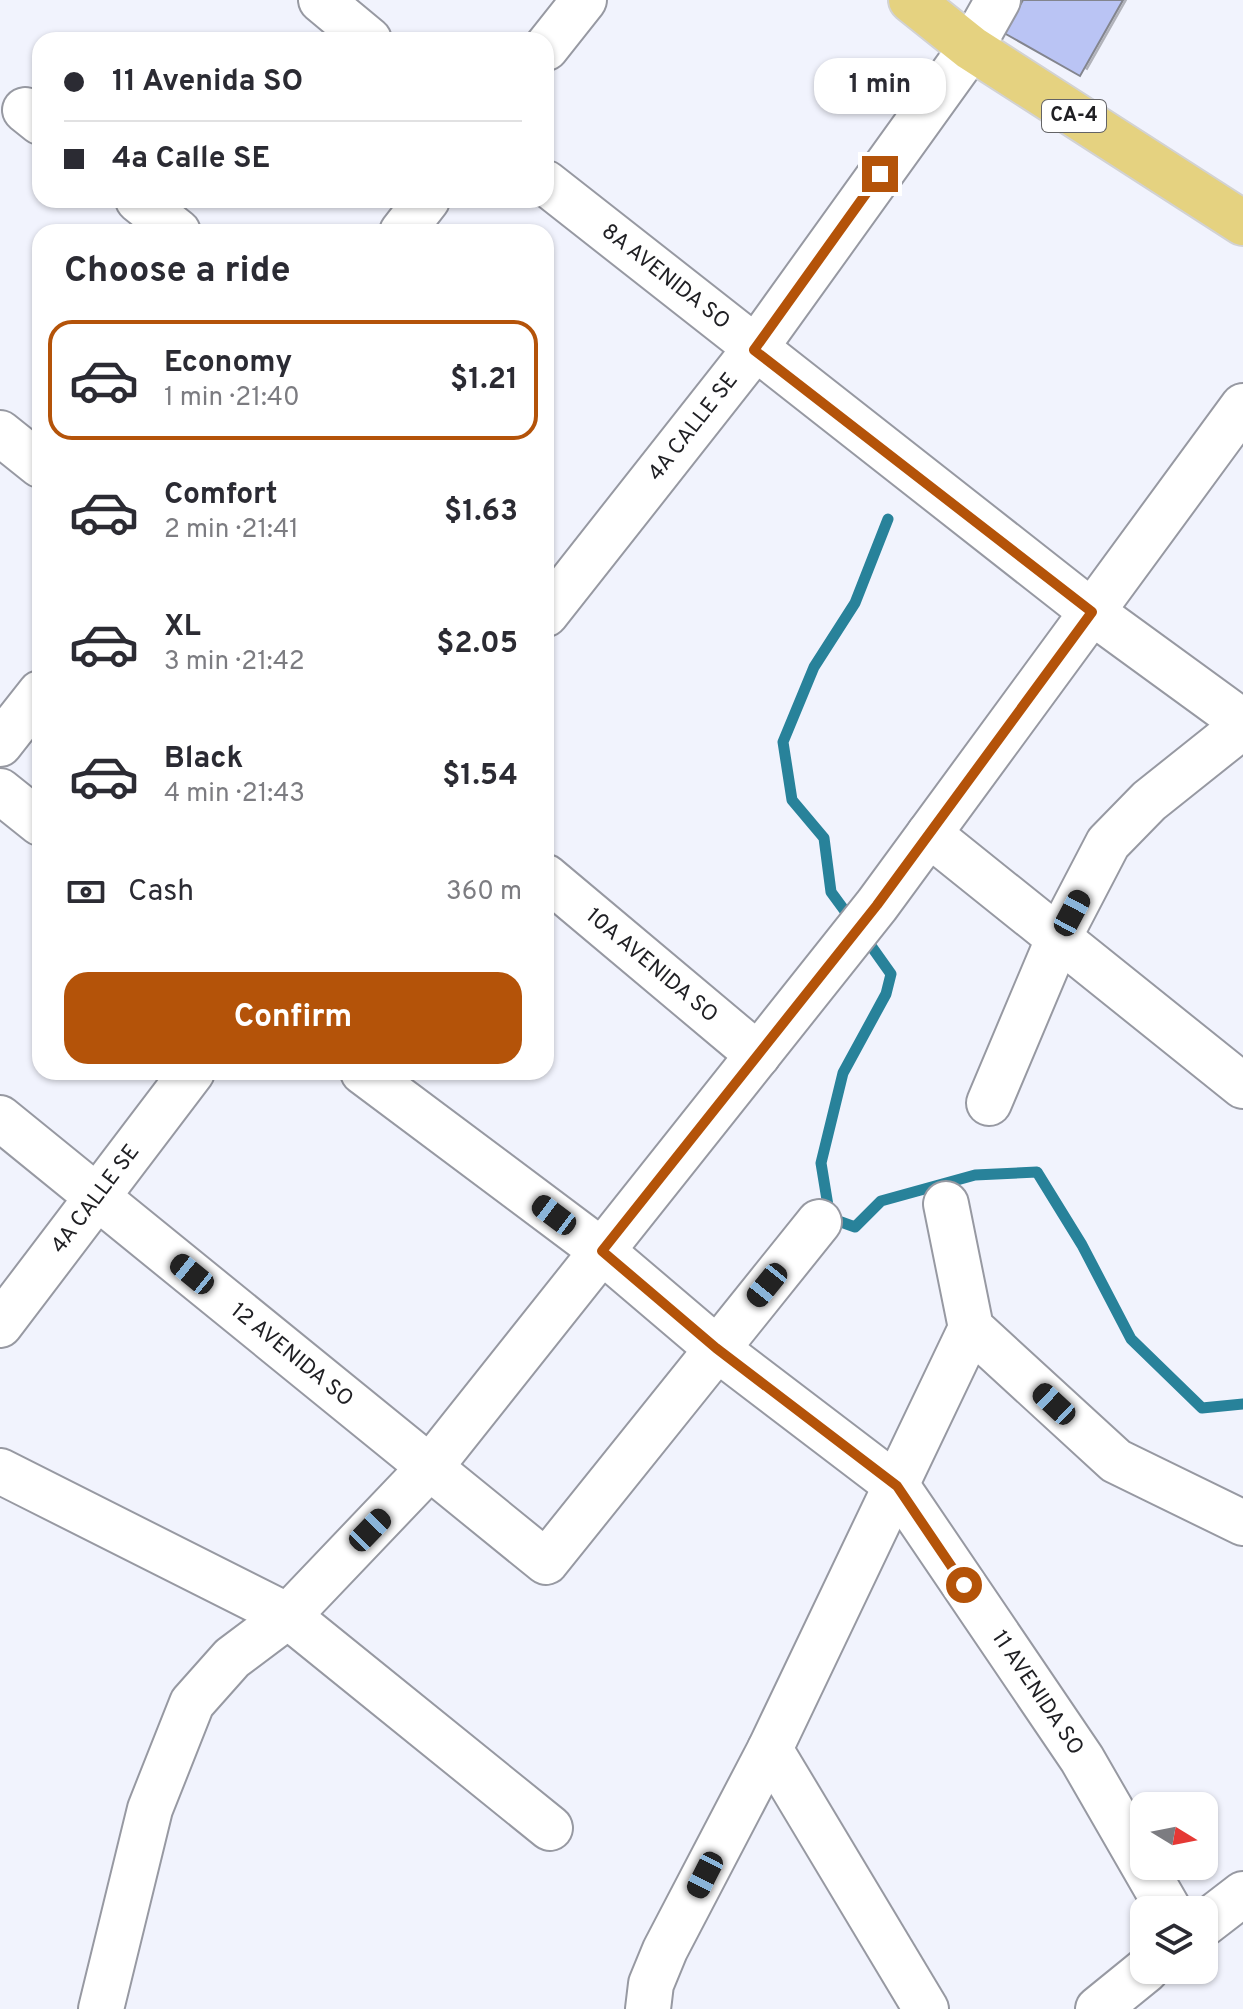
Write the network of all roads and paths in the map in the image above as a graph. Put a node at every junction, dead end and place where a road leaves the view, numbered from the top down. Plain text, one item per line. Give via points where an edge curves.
1 (321, 0) edge
2 (584, 0) edge
3 (911, 0) edge
4 (998, 0) edge
5 (359, 32) edge
6 (554, 38) edge
7 (971, 48) junction
8 (554, 189) edge
9 (148, 208) edge
10 (421, 208) edge
11 (1243, 223) edge
12 (168, 224) edge
13 (408, 224) edge
14 (754, 350) junction
15 (1243, 406) edge
16 (0, 433) edge
17 (32, 459) edge
18 (554, 604) edge
19 (1092, 612) junction
20 (32, 703) edge
21 (1243, 724) edge
22 (0, 744) edge
23 (0, 791) edge
24 (32, 817) edge
25 (929, 834) junction
26 (554, 884) edge
27 (1059, 937) junction
28 (758, 1055) junction
29 (186, 1080) edge
30 (374, 1080) edge
31 (1243, 1086) edge
32 (989, 1103) dead end
33 (0, 1118) edge
34 (96, 1197) junction
35 (946, 1204) dead end
36 (819, 1222) dead end
37 (602, 1251) junction
38 (0, 1325) edge
39 (971, 1328) junction
40 (716, 1348) junction
41 (431, 1466) junction
42 (0, 1471) edge
43 (897, 1486) junction
44 (1243, 1523) edge
45 (288, 1616) junction
46 (770, 1749) junction
47 (550, 1828) dead end
48 (1243, 1894) edge
49 (1161, 1896) edge
50 (1218, 1913) edge
51 (1130, 1983) edge
52 (101, 2009) edge
53 (648, 2009) edge
54 (926, 2009) edge
55 (1098, 2009) edge

1 - 5 street
2 - 6 street
3 - 7 main road, CA-4
4 - 7 street, 4A CALLE SE
7 - 11 main road, CA-4
7 - 14 street, 4A CALLE SE
8 - 14 street, 8A AVENIDA SO
9 - 12 street
10 - 13 street
14 - 18 street, 4A CALLE SE
14 - 19 street, 8A AVENIDA SO
15 - 19 street
16 - 17 street
19 - 21 street, 8A AVENIDA SO
19 - 25 street
20 - 22 street
21 - 27 street via 1149,801 1108,843
23 - 24 street
25 - 27 street
25 - 28 street
26 - 28 street, 10A AVENIDA SO
27 - 31 street
27 - 32 street
28 - 37 street
29 - 34 street, 4A CALLE SE
30 - 37 street, 11 AVENIDA SO
33 - 34 street, 12 AVENIDA SO
34 - 38 street, 4A CALLE SE
34 - 41 street, 12 AVENIDA SO
35 - 39 street
36 - 40 street
37 - 40 street, 11 AVENIDA SO
37 - 41 street
39 - 43 street
39 - 44 street via 1116,1461
40 - 41 street, 12 AVENIDA SO via 546,1562
40 - 43 street, 11 AVENIDA SO
41 - 45 street
42 - 45 street
43 - 46 street
43 - 49 street, 11 AVENIDA SO via 1082,1759
45 - 47 street
45 - 52 street via 232,1658 192,1703 150,1809
46 - 53 street via 665,1950 651,1984
46 - 54 street
48 - 50 street
51 - 55 street

